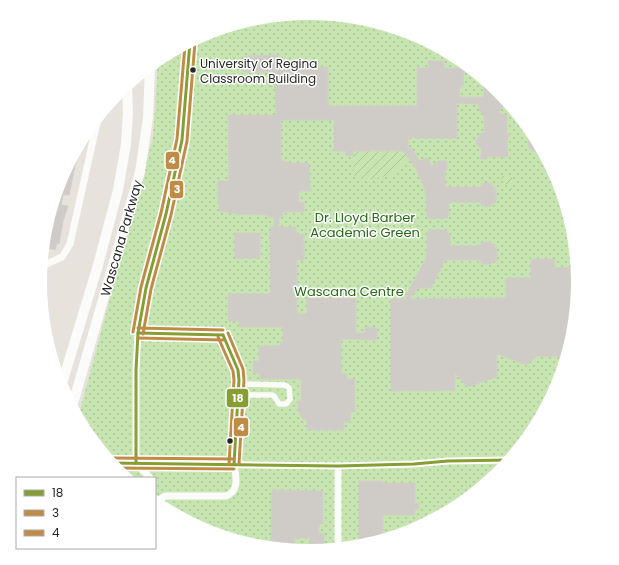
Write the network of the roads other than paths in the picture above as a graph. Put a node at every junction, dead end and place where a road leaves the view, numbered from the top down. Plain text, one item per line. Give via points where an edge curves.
1 (189, 49) edge
2 (150, 74) edge
3 (127, 94) edge
4 (95, 131) edge
5 (48, 263) edge
6 (64, 376) edge
7 (239, 384) dead end
8 (239, 395) dead end
9 (74, 399) edge
10 (503, 460) edge
11 (119, 463) edge
12 (136, 463) junction
13 (234, 464) junction
14 (338, 466) junction
15 (149, 477) edge
16 (161, 499) edge
17 (338, 543) edge

1 - 12 street via 182,140 146,288 138,333
2 - 9 main road, Wascana Parkway via 148,118 140,172
3 - 6 main road, Wascana Parkway via 126,144 118,190
4 - 5 street via 70,244 62,257
7 - 8 street via 285,385 289,388 290,399 282,405 272,395
10 - 14 street
11 - 12 street
12 - 13 street
12 - 15 street
13 - 14 street
13 - 16 street via 236,487 232,494 165,496
14 - 17 street

